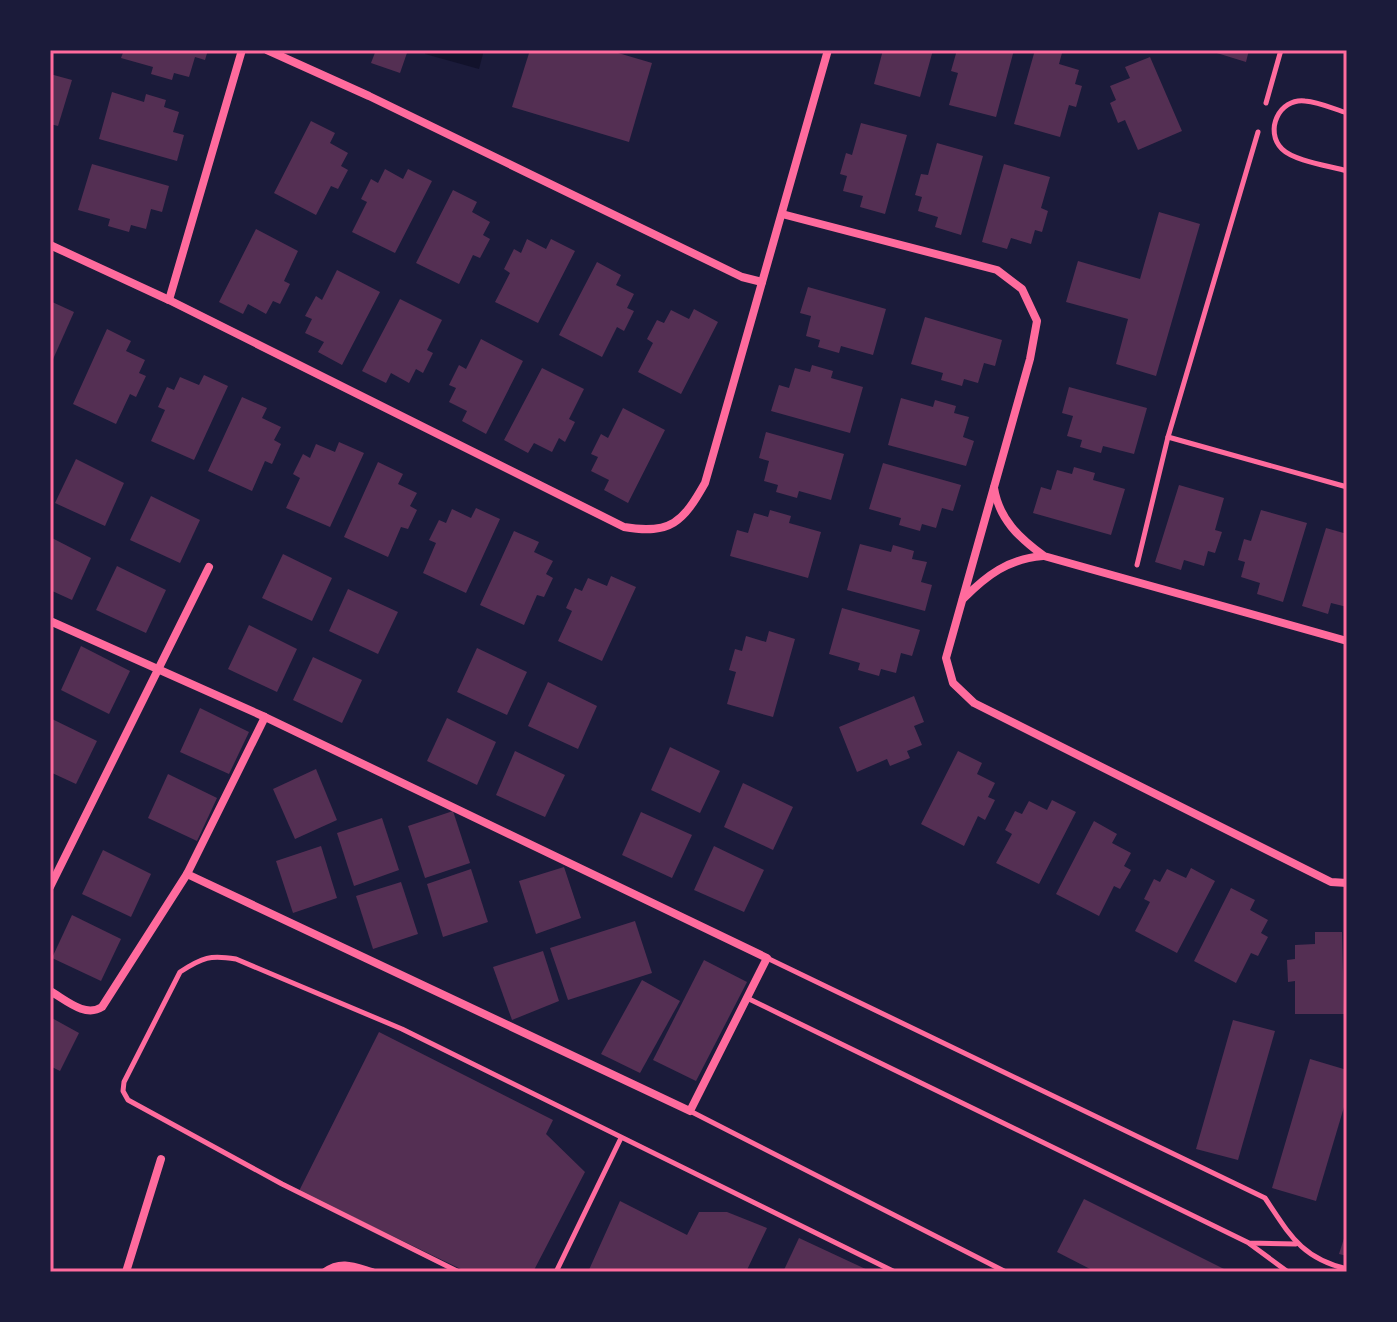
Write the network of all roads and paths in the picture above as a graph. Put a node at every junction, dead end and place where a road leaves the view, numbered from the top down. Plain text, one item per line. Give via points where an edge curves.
1 (242, 50) edge
2 (267, 50) edge
3 (828, 50) edge
4 (1281, 50) edge
5 (1264, 110) dead end
6 (1347, 113) edge
7 (1260, 124) dead end
8 (1347, 171) edge
9 (782, 214) junction
10 (50, 245) edge
11 (762, 282) junction
12 (169, 300) junction
13 (1168, 437) junction
14 (993, 484) junction
15 (1347, 487) edge
16 (1044, 556) junction
17 (209, 567) dead end
18 (1133, 580) junction
19 (963, 600) junction
20 (50, 621) edge
21 (1347, 641) edge
22 (159, 670) junction
23 (265, 717) junction
24 (187, 874) junction
25 (1347, 883) edge
26 (50, 887) edge
27 (767, 958) junction
28 (50, 991) edge
29 (747, 998) junction
30 (690, 1111) junction
31 (621, 1138) junction
32 (161, 1159) dead end
33 (1249, 1243) junction
34 (1296, 1244) junction
35 (1347, 1269) edge
36 (126, 1272) edge
37 (325, 1272) edge
38 (372, 1272) edge
39 (459, 1272) edge
40 (556, 1272) edge
41 (895, 1272) edge
42 (1006, 1272) edge
43 (1288, 1272) edge

1 - 12 street
2 - 11 street
3 - 9 street
4 - 5 path
6 - 8 lane via 1296,101 1281,110 1274,126 1277,143 1291,155
7 - 13 path
9 - 11 street
9 - 14 street via 997,270 1022,289 1037,321
10 - 12 street
11 - 12 street via 705,483 689,511 672,526 649,532 624,527
13 - 15 path
13 - 18 path
14 - 16 street via 1008,523
14 - 19 street
16 - 18 street
16 - 19 street via 1006,563
17 - 22 street
18 - 21 street
19 - 25 street via 946,658 953,683 974,703 1331,882
20 - 22 street
22 - 23 street
22 - 26 street
23 - 24 street
23 - 27 street
24 - 28 street via 102,1007 86,1012
24 - 30 street
27 - 29 street
27 - 34 lane via 1265,1198
29 - 30 street
29 - 33 lane
30 - 42 lane
31 - 39 lane via 402,1029 236,959 213,955 180,972 124,1082 128,1100
31 - 40 lane
31 - 41 lane
32 - 36 street
33 - 34 lane
33 - 43 lane
34 - 35 lane
37 - 38 street via 347,1264

